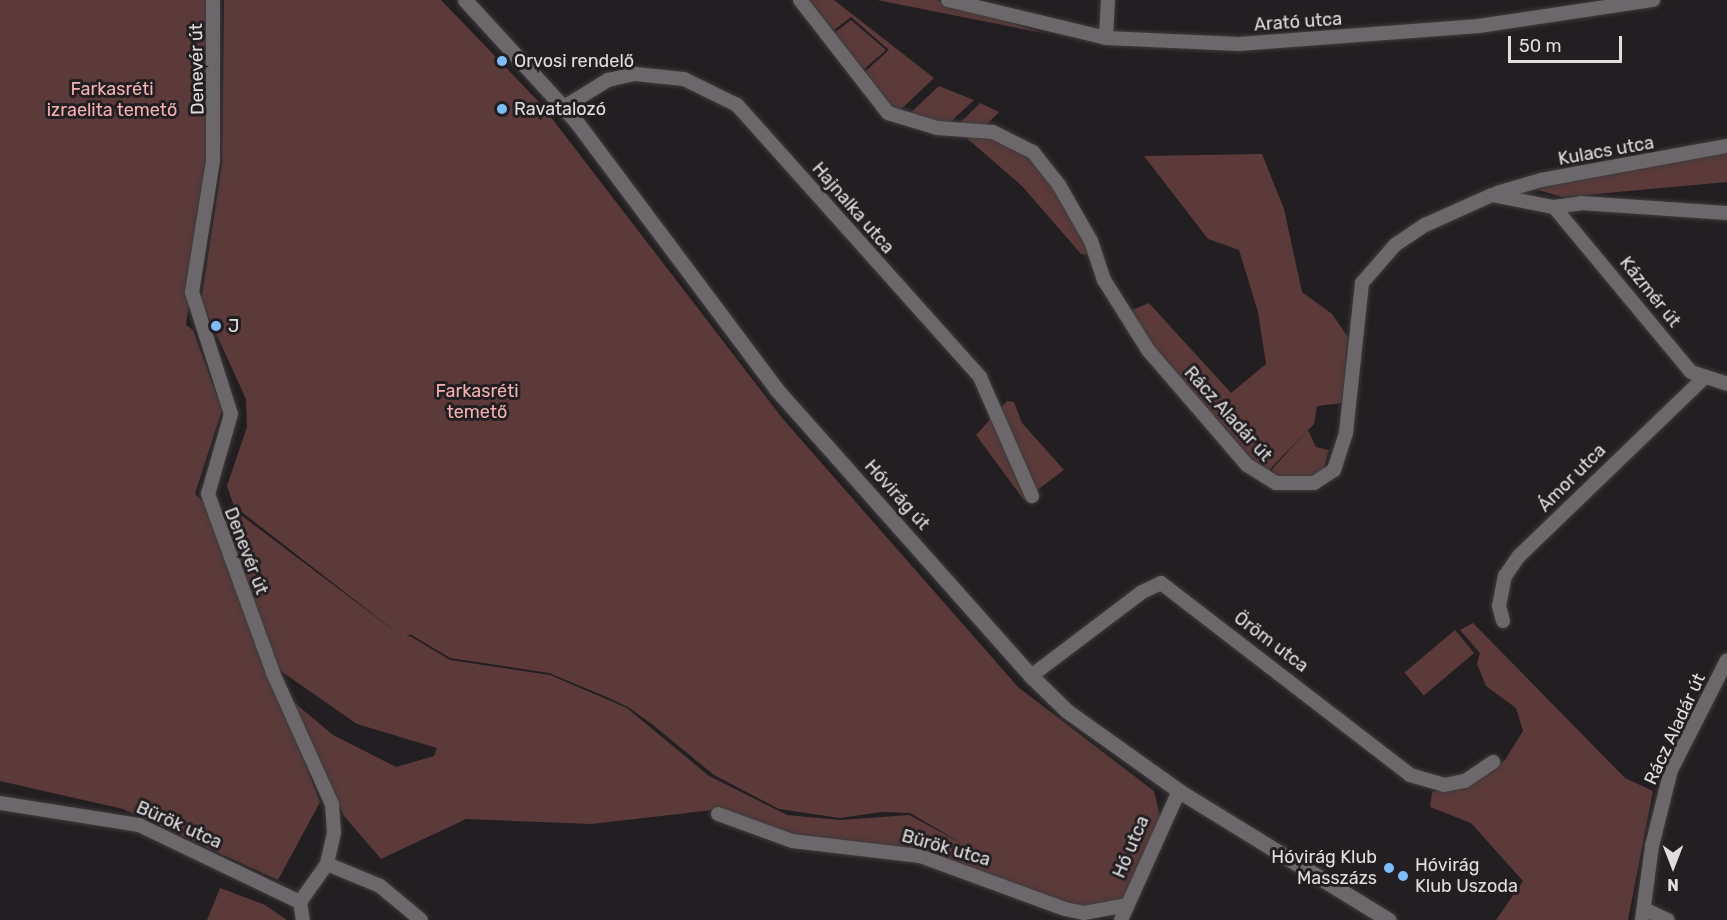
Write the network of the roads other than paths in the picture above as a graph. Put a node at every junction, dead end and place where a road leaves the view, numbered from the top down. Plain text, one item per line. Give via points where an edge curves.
1 (213, 0) edge
2 (465, 0) edge
3 (800, 0) edge
4 (948, 0) edge
5 (1108, 0) edge
6 (1653, 0) edge
7 (1106, 38) junction
8 (564, 107) junction
9 (1727, 146) edge
10 (1492, 195) junction
11 (1554, 207) junction
12 (1727, 213) edge
13 (1703, 379) junction
14 (1727, 384) edge
15 (1032, 496) dead end
16 (1503, 621) dead end
17 (1727, 660) edge
18 (1031, 676) junction
19 (1493, 762) dead end
20 (1179, 791) junction
21 (0, 803) edge
22 (718, 814) dead end
23 (327, 864) junction
24 (300, 902) junction
25 (1127, 904) junction
26 (1643, 915) edge
27 (303, 920) edge
28 (421, 920) edge
29 (1121, 920) edge
30 (1389, 920) edge
31 (1668, 920) edge

1 - 23 street, Denevér út via 213,161 192,292 231,414 208,494 273,673 327,787 334,833
2 - 8 street, Hóvirág út
3 - 10 street, Rácz Aladár út via 888,113 937,128 993,132 1033,152 1065,195 1091,242 1104,280 1148,350 1247,465 1276,483 1328,479 1343,450 1359,303 1369,272 1407,236
4 - 7 street, Arató utca
5 - 7 street
6 - 7 street, Arató utca via 1479,27 1281,42
8 - 15 street, Hajnalka utca via 608,80 635,74 684,79 737,105 980,376
8 - 18 street, Hóvirág út via 777,390
9 - 10 street, Kulacs utca via 1541,180
10 - 11 street
11 - 12 street via 1581,203
11 - 13 street, Kázmér út via 1691,372
13 - 14 street, Kázmér út
13 - 16 street, Ámor utca via 1519,556 1505,576 1499,606
17 - 26 street, Rácz Aladár út via 1671,770 1652,846
18 - 19 street, Öröm utca via 1142,592 1161,583 1410,775 1444,785 1466,781
18 - 20 street, Hóvirág út via 1067,711
20 - 25 street, Hó utca
20 - 30 street, Hóvirág út
21 - 24 street, Bürök utca via 139,825
22 - 25 street, Bürök utca via 792,842 920,856 1065,909 1084,913
23 - 24 street, Denevér út
23 - 28 street via 380,886
24 - 27 street
25 - 29 street, Hó utca
26 - 31 street

